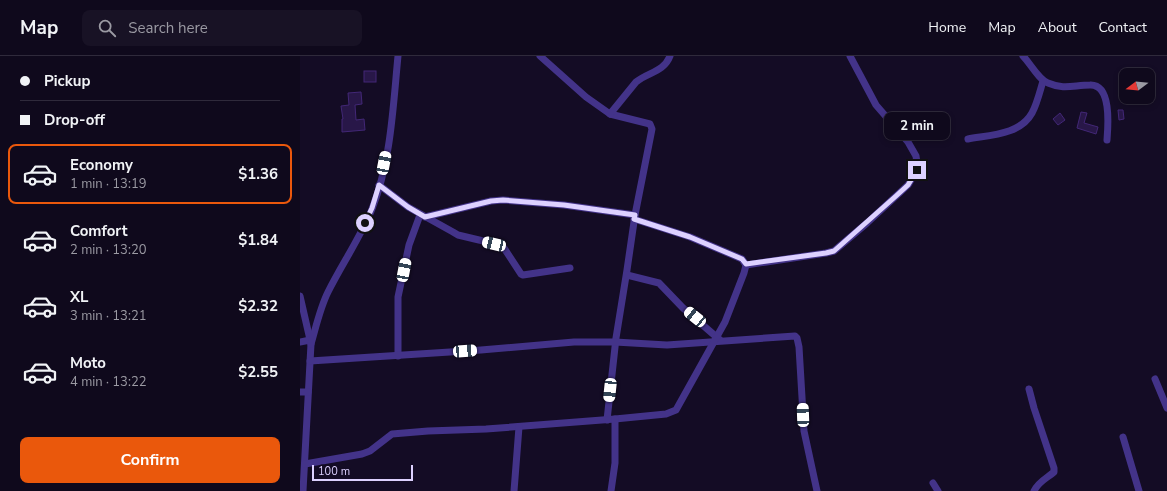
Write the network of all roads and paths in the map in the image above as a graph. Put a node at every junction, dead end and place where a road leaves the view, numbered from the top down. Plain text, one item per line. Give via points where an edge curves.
1 (398, 56) edge
2 (540, 56) edge
3 (670, 56) edge
4 (850, 56) edge
5 (1023, 56) edge
6 (1043, 81) junction
7 (610, 114) junction
8 (968, 139) dead end
9 (1107, 140) dead end
10 (379, 185) junction
11 (422, 216) junction
12 (634, 217) junction
13 (746, 264) junction
14 (570, 268) dead end
15 (627, 274) junction
16 (300, 296) edge
17 (718, 340) junction
18 (300, 342) edge
19 (310, 342) junction
20 (615, 342) junction
21 (398, 356) junction
22 (310, 361) junction
23 (1155, 379) dead end
24 (1029, 390) dead end
25 (300, 392) edge
26 (308, 392) junction
27 (1167, 408) edge
28 (615, 419) junction
29 (607, 420) junction
30 (519, 427) junction
31 (1123, 437) dead end
32 (303, 447) edge
33 (304, 464) junction
34 (302, 476) edge
35 (933, 483) dead end
36 (303, 491) edge
37 (514, 491) edge
38 (611, 491) edge
39 (817, 491) edge
40 (938, 491) edge
41 (1034, 491) edge
42 (1139, 491) edge

1 - 10 street via 392,125
2 - 7 street via 586,97
3 - 7 street via 663,67 636,82
4 - 13 street via 876,105 908,142 918,162 917,170 896,196 834,251
5 - 6 street
6 - 8 street via 1033,112 1024,123 1007,132
6 - 9 street via 1067,88 1090,84 1100,89 1108,108
7 - 12 street via 652,126
10 - 11 street
10 - 19 street via 359,237 327,294
11 - 12 street via 503,200 564,205
11 - 14 street via 458,235 500,245 523,275
11 - 21 street via 408,245 398,297
12 - 13 street via 690,237 742,259
12 - 15 street
13 - 17 street
15 - 17 street via 659,283
15 - 20 street
16 - 19 street
17 - 20 street via 667,345
17 - 28 street via 676,410 666,414
17 - 39 street via 793,336 797,338 802,376 804,431
18 - 19 street
19 - 22 street
20 - 21 street via 574,342
20 - 29 street
21 - 22 street
22 - 26 street
23 - 27 street
24 - 41 street via 1054,468 1054,472 1041,481
25 - 26 street
26 - 32 street
28 - 29 street
28 - 38 street via 615,463
29 - 30 street
30 - 33 street via 392,434 362,454
30 - 37 street
31 - 42 street
32 - 33 street
33 - 34 street
34 - 36 street
35 - 40 street

